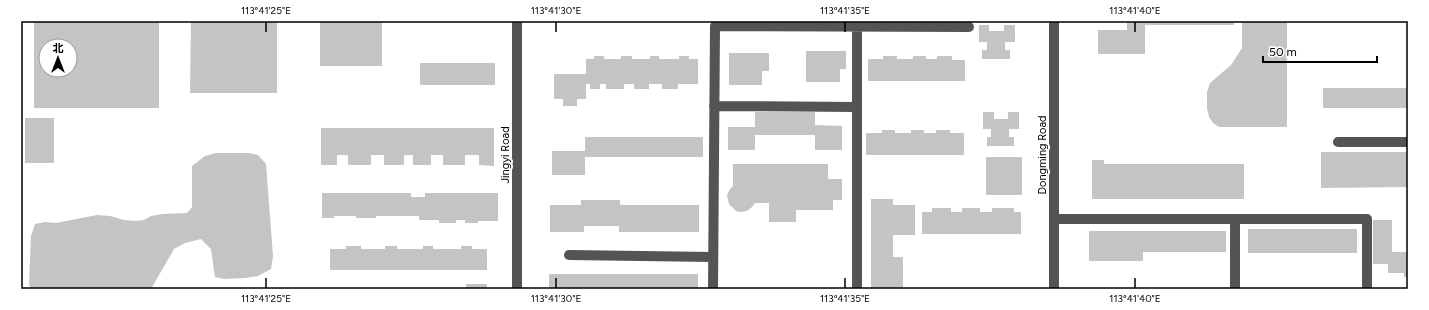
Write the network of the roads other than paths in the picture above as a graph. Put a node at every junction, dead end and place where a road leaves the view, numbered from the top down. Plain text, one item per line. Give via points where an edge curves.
1 (517, 21) edge
2 (1054, 21) edge
3 (857, 26) junction
4 (969, 26) dead end
5 (714, 106) junction
6 (857, 107) junction
7 (1338, 142) dead end
8 (1408, 142) edge
9 (1054, 219) junction
10 (1235, 219) junction
11 (569, 255) dead end
12 (713, 257) junction
13 (517, 289) edge
14 (713, 289) edge
15 (857, 289) edge
16 (1054, 289) edge
17 (1235, 289) edge
18 (1367, 289) edge

1 - 13 street, Jingyi Road
2 - 9 street, Dongming Road
3 - 4 street
3 - 5 street via 715,26
3 - 6 street
5 - 6 street
5 - 12 street
6 - 15 street
7 - 8 street
9 - 10 street
9 - 16 street, Dongming Road
10 - 17 street
10 - 18 street via 1367,219
11 - 12 street
12 - 14 street

